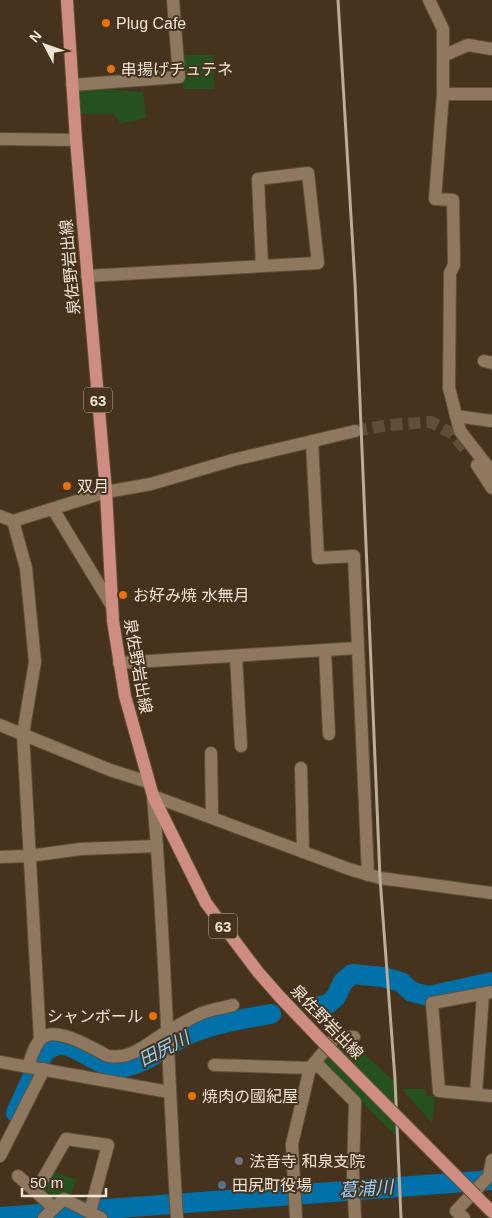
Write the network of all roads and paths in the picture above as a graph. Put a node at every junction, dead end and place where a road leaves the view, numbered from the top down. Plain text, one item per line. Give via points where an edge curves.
1 (67, 0) edge
2 (173, 0) edge
3 (429, 0) edge
4 (492, 49) edge
5 (443, 56) junction
6 (72, 85) junction
7 (443, 94) junction
8 (492, 94) edge
9 (0, 139) edge
10 (76, 140) junction
11 (262, 266) junction
12 (87, 276) junction
13 (456, 416) junction
14 (492, 421) edge
15 (355, 431) tunnel mouth
16 (312, 441) junction
17 (466, 450) tunnel mouth
18 (492, 472) edge
19 (492, 488) edge
20 (106, 492) junction
21 (53, 509) junction
22 (0, 516) edge
23 (13, 521) junction
24 (112, 606) junction
25 (357, 648) junction
26 (325, 650) junction
27 (236, 656) junction
28 (120, 663) junction
29 (0, 725) edge
30 (22, 734) junction
31 (328, 734) dead end
32 (241, 746) dead end
33 (211, 753) dead end
34 (301, 768) dead end
35 (148, 782) junction
36 (153, 796) junction
37 (212, 817) junction
38 (158, 846) junction
39 (303, 852) junction
40 (29, 856) junction
41 (0, 857) edge
42 (368, 875) junction
43 (492, 893) edge
44 (487, 993) edge
45 (232, 1005) dead end
46 (167, 1031) junction
47 (354, 1037) dead end
48 (40, 1040) junction
49 (0, 1062) edge
50 (214, 1065) dead end
51 (28, 1066) junction
52 (310, 1068) junction
53 (44, 1069) junction
54 (169, 1092) junction
55 (476, 1094) junction
56 (492, 1096) edge
57 (0, 1156) edge
58 (492, 1160) edge
59 (18, 1176) dead end
60 (36, 1192) junction
61 (54, 1208) junction
62 (492, 1212) edge
63 (96, 1215) edge
64 (44, 1218) edge
65 (177, 1218) edge
66 (296, 1218) edge
67 (355, 1218) edge
68 (464, 1218) edge

1 - 6 main road, 泉佐野岩出線 / 63
2 - 6 street via 178,77
3 - 5 street via 443,29
4 - 5 street via 468,45
5 - 7 street
6 - 10 main road, 泉佐野岩出線 / 63
7 - 8 street
7 - 13 street via 435,200 453,200 449,388
9 - 10 street
10 - 12 main road, 泉佐野岩出線 / 63
11 - 11 street via 258,180 308,173 318,263
11 - 12 street
12 - 20 main road, 泉佐野岩出線 / 63
13 - 14 street
13 - 18 street via 460,431
15 - 16 street
16 - 20 street via 151,484
16 - 25 street via 318,558 354,556
17 - 19 street
20 - 21 street
20 - 24 main road, 泉佐野岩出線 / 63
21 - 23 street
21 - 24 street
22 - 23 street
23 - 30 street via 26,568 35,662
24 - 28 main road, 泉佐野岩出線 / 63
25 - 26 street
25 - 42 street
26 - 27 street
26 - 31 street
27 - 28 street
27 - 32 street
28 - 35 main road, 泉佐野岩出線 / 63 via 125,696
29 - 30 street
30 - 35 street
30 - 40 street
33 - 37 street
34 - 39 street
35 - 36 main road, 泉佐野岩出線 / 63
36 - 37 street
36 - 38 street
36 - 62 main road, 泉佐野岩出線 / 63, bridge via 206,903 258,972
37 - 39 street
38 - 40 street via 81,849
38 - 46 street
39 - 42 street
40 - 41 street
40 - 48 street
42 - 43 street
44 - 55 street
44 - 55 street via 432,1003 439,1091
45 - 46 street via 204,1012
46 - 48 street via 136,1052 116,1057 62,1035 52,1033
46 - 54 street
47 - 52 street via 336,1037
48 - 51 street
49 - 51 street
50 - 52 street
51 - 53 street
52 - 66 street via 292,1144
52 - 67 street via 319,1066 355,1102
53 - 54 street
53 - 57 street
54 - 65 street
55 - 56 street
58 - 68 street via 489,1176 456,1210
59 - 60 street
60 - 61 street
60 - 63 street via 66,1139 108,1145
61 - 63 street via 64,1199
61 - 64 street

